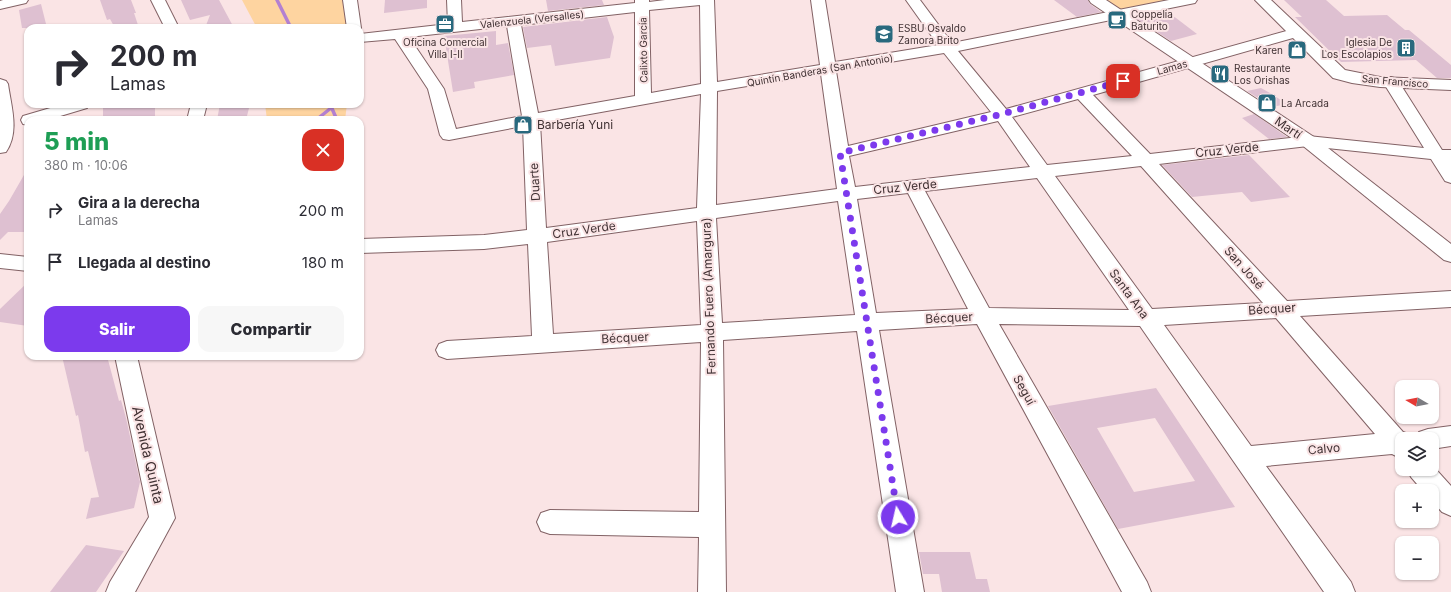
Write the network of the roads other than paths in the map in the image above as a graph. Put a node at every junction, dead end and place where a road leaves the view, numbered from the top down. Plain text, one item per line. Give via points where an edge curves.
1 (21, 0) edge
2 (158, 0) edge
3 (350, 0) edge
4 (454, 0) edge
5 (705, 0) edge
6 (818, 0) edge
7 (912, 0) edge
8 (1096, 0) edge
9 (1190, 0) edge
10 (1262, 0) edge
11 (1169, 2) edge
12 (642, 4) edge
13 (0, 5) edge
14 (1118, 15) junction
15 (513, 21) junction
16 (170, 24) edge
17 (353, 24) edge
18 (455, 28) junction
19 (1295, 33) junction
20 (400, 34) junction
21 (364, 38) edge
22 (948, 48) junction
23 (1190, 62) junction
24 (827, 69) junction
25 (1391, 82) junction
26 (0, 84) edge
27 (1451, 85) edge
28 (708, 89) junction
29 (1082, 93) junction
30 (643, 99) junction
31 (68, 108) edge
32 (1002, 114) junction
33 (41, 116) edge
34 (24, 121) edge
35 (531, 121) junction
36 (3, 128) edge
37 (1308, 141) junction
38 (0, 148) edge
39 (840, 153) junction
40 (1444, 155) edge
41 (1146, 159) junction
42 (1042, 173) junction
43 (1451, 177) edge
44 (913, 186) junction
45 (847, 194) junction
46 (706, 213) junction
47 (538, 236) junction
48 (364, 246) edge
49 (1451, 255) edge
50 (0, 261) edge
51 (24, 264) edge
52 (1451, 299) edge
53 (1281, 309) junction
54 (983, 316) junction
55 (1146, 318) junction
56 (867, 322) junction
57 (712, 333) junction
58 (543, 343) junction
59 (447, 350) dead end
60 (127, 360) edge
61 (1451, 436) edge
62 (1395, 437) edge
63 (1439, 438) edge
64 (1395, 445) edge
65 (1246, 457) junction
66 (1426, 476) edge
67 (1451, 504) edge
68 (550, 522) dead end
69 (712, 525) junction
70 (120, 592) edge
71 (712, 592) edge
72 (910, 592) edge
73 (1137, 592) edge
74 (1341, 592) edge

1 - 13 street
2 - 16 street
3 - 17 street
4 - 18 street
5 - 12 street, Valenzuela (Versalles)
5 - 28 street, Fernando Fuero (Amargura)
6 - 24 street
7 - 22 street, Santa Ana
8 - 14 main road, Martí
9 - 11 street, Quintín Banderas (San Antonio)
10 - 19 main road
11 - 14 street, Quintín Banderas (San Antonio)
12 - 15 street, Valenzuela (Versalles)
12 - 30 street, Calixto García
14 - 22 street, Quintín Banderas (San Antonio)
14 - 23 main road, Martí
15 - 18 street, Valenzuela (Versalles)
15 - 35 street, Duarte
18 - 20 street, Valenzuela (Versalles)
19 - 23 street, Lamas
19 - 25 main road, San Francisco via 1339,74
20 - 21 street, Valenzuela (Versalles)
20 - 35 street, Quintín Banderas (San Antonio) via 436,89 449,135
22 - 24 street, Quintín Banderas (San Antonio)
22 - 32 street, Santa Ana
23 - 29 street, Lamas
23 - 37 main road, Martí
24 - 28 street, Quintín Banderas (San Antonio)
24 - 39 street
25 - 27 main road, San Francisco
25 - 40 street
26 - 36 street
28 - 30 street, Quintín Banderas (San Antonio)
28 - 46 street, Fernando Fuero (Amargura)
29 - 32 street, Lamas
29 - 41 street, San José
30 - 35 street, Quintín Banderas (San Antonio)
31 - 33 street
32 - 39 street, Lamas
32 - 42 street, Santa Ana
34 - 36 street
35 - 47 street, Duarte
36 - 38 street
37 - 40 street, Cruz Verde
37 - 41 street, Cruz Verde
37 - 49 main road, Martí
39 - 45 street
40 - 43 street
41 - 42 street, Cruz Verde
41 - 53 street, San José
42 - 44 street, Cruz Verde
42 - 55 street, Santa Ana
44 - 45 street, Cruz Verde
44 - 54 street, Seguí
45 - 46 street, Cruz Verde
45 - 56 street
46 - 47 street, Cruz Verde
46 - 57 street, Fernando Fuero (Amargura)
47 - 48 street, Cruz Verde via 484,242
47 - 58 street, Duarte
50 - 51 street
52 - 53 street, Bécquer
53 - 55 street, Bécquer
53 - 62 street, San José
54 - 55 street, Bécquer
54 - 56 street, Bécquer
54 - 73 street, Seguí
55 - 65 street, Santa Ana
56 - 57 street, Bécquer
56 - 72 street
57 - 58 street, Bécquer
57 - 69 street, Fernando Fuero (Amargura)
58 - 59 street, Bécquer
60 - 70 street, Avenida Quinta via 162,518
61 - 63 street
64 - 65 street, Calvo
65 - 74 street, Santa Ana
66 - 67 street
68 - 69 street
69 - 71 street, Fernando Fuero (Amargura)

